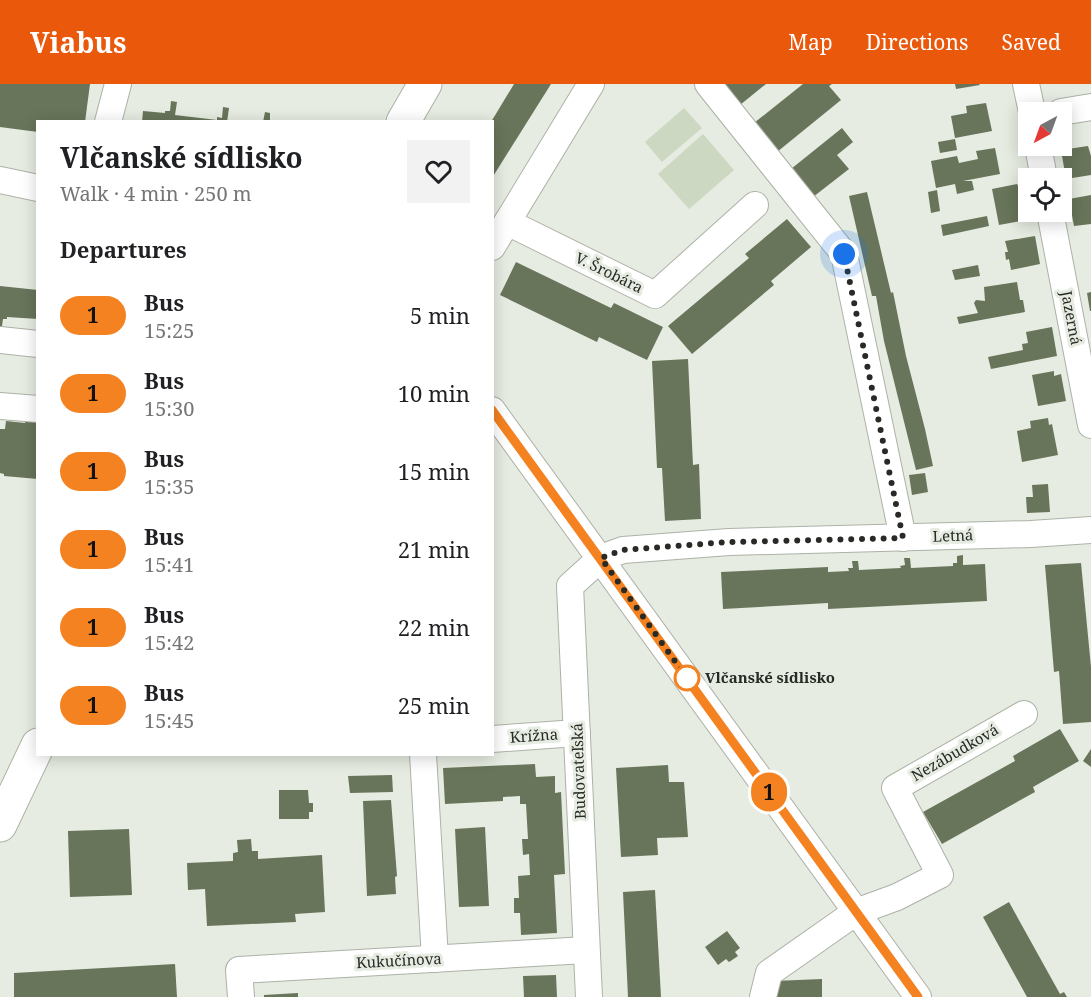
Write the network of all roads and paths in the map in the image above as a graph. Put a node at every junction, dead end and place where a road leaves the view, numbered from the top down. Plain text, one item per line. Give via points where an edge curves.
1 (118, 84) edge
2 (425, 84) edge
3 (591, 84) edge
4 (708, 84) edge
5 (1026, 84) edge
6 (1030, 102) edge
7 (1091, 107) edge
8 (1072, 110) edge
9 (109, 120) edge
10 (404, 120) edge
11 (0, 180) edge
12 (36, 188) edge
13 (755, 205) dead end
14 (507, 222) junction
15 (1052, 222) edge
16 (494, 244) edge
17 (0, 340) edge
18 (36, 344) edge
19 (0, 406) edge
20 (36, 409) edge
21 (494, 413) edge
22 (1091, 425) edge
23 (1091, 530) edge
24 (903, 538) junction
25 (601, 558) junction
26 (1024, 714) dead end
27 (577, 733) junction
28 (494, 739) edge
29 (36, 750) edge
30 (423, 756) edge
31 (0, 825) edge
32 (856, 912) junction
33 (586, 950) junction
34 (435, 959) junction
35 (241, 997) edge
36 (589, 997) edge
37 (763, 997) edge
38 (918, 997) edge

1 - 9 street
2 - 10 main road
3 - 14 street
4 - 24 street via 844,254
5 - 6 street
7 - 8 street
11 - 12 street
13 - 14 street, V. Šrobára via 655,295
14 - 16 street
15 - 22 street, Jazerná
17 - 18 street
19 - 20 street
21 - 25 street
23 - 24 street, Letná
24 - 25 street, Letná via 729,542 623,550
25 - 27 street, Budovateľská via 570,586
25 - 32 street
26 - 32 street, Nezábudková via 895,788 940,874 897,897
27 - 28 street, Krížna
27 - 33 street, Budovateľská
29 - 31 main road
30 - 34 street
32 - 37 street via 769,973
32 - 38 street
33 - 34 street, Kukučínova
33 - 36 street, Budovateľská
34 - 35 street, Kukučínova via 239,970

